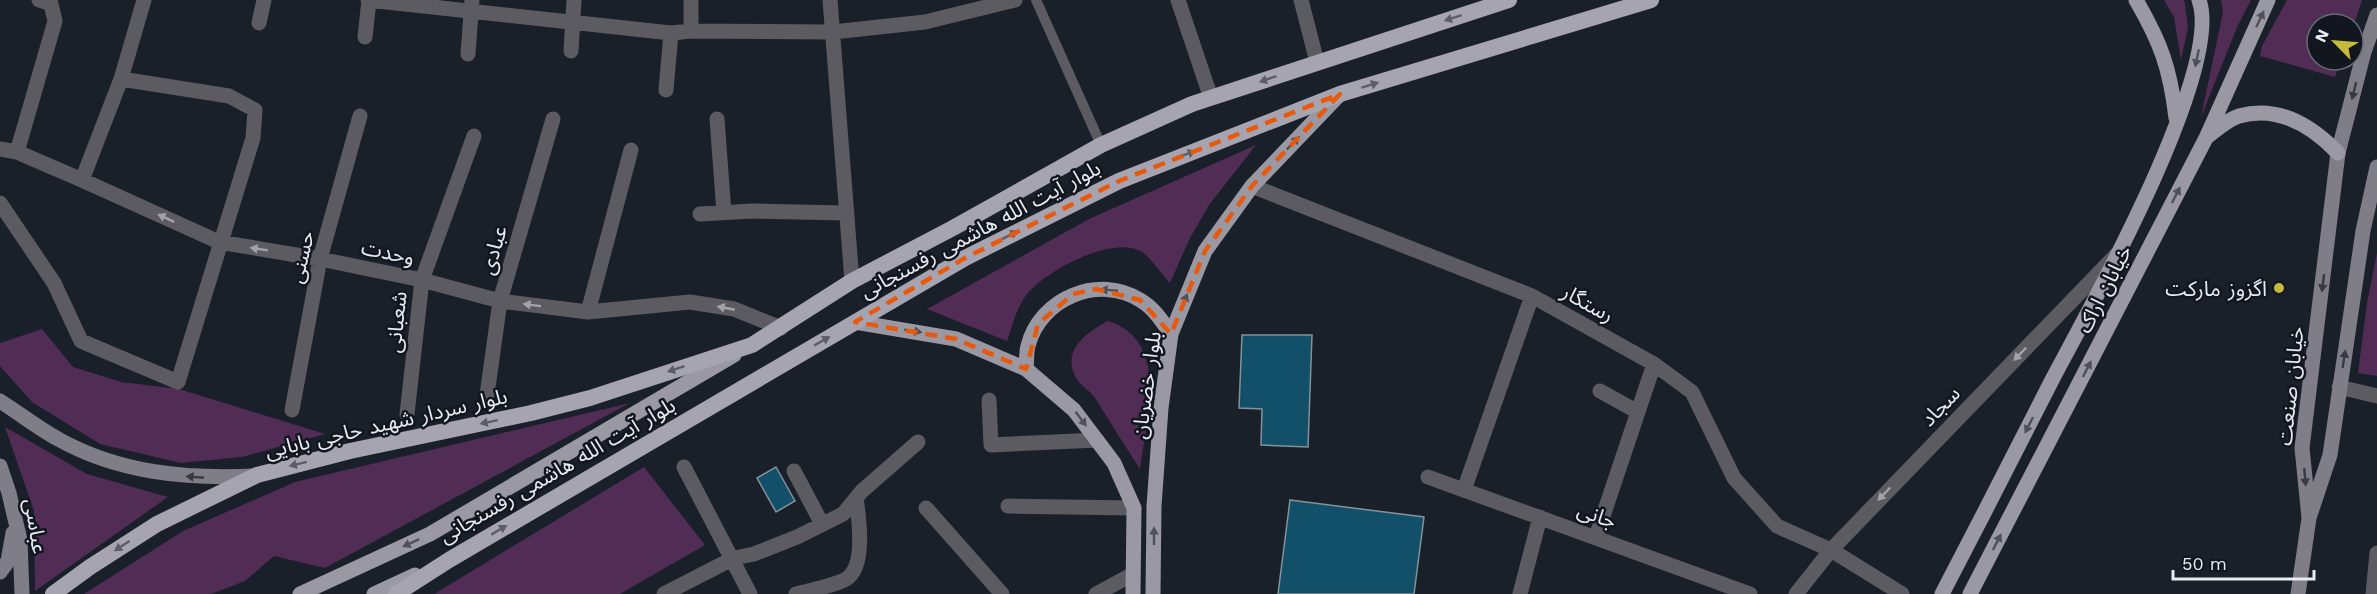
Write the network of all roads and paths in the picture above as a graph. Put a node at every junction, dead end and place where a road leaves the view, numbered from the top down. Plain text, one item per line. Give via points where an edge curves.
1 (39, 0) edge
2 (144, 0) edge
3 (264, 0) edge
4 (369, 0) edge
5 (574, 0) edge
6 (691, 0) edge
7 (830, 0) edge
8 (1015, 0) edge
9 (1036, 0) edge
10 (1178, 0) edge
11 (1301, 0) edge
12 (1509, 0) edge
13 (1651, 0) edge
14 (2136, 0) edge
15 (2199, 0) edge
16 (2268, 0) edge
17 (472, 6) edge
18 (2377, 15) edge
19 (574, 22) junction
20 (259, 23) dead end
21 (691, 31) junction
22 (833, 32) junction
23 (671, 33) junction
24 (365, 37) dead end
25 (571, 51) dead end
26 (468, 54) dead end
27 (1317, 62) junction
28 (121, 79) junction
29 (666, 90) dead end
30 (1340, 94) junction
31 (1211, 98) junction
32 (360, 116) dead end
33 (553, 119) dead end
34 (717, 119) dead end
35 (2177, 124) junction
36 (474, 136) dead end
37 (2206, 138) junction
38 (1101, 145) junction
39 (0, 149) edge
40 (631, 150) dead end
41 (17, 152) junction
42 (2338, 153) junction
43 (2377, 167) edge
44 (82, 180) junction
45 (1252, 186) junction
46 (0, 203) edge
47 (724, 213) junction
48 (847, 213) junction
49 (700, 214) dead end
50 (219, 242) junction
51 (2119, 251) junction
52 (320, 259) junction
53 (422, 280) junction
54 (852, 281) junction
55 (1532, 296) junction
56 (500, 301) junction
57 (588, 312) junction
58 (855, 322) junction
59 (781, 328) junction
60 (1170, 334) junction
61 (752, 345) junction
62 (1654, 364) junction
63 (1026, 369) junction
64 (2339, 387) junction
65 (1600, 392) dead end
66 (487, 394) dead end
67 (2377, 396) edge
68 (989, 400) dead end
69 (0, 401) edge
70 (292, 410) dead end
71 (1638, 412) junction
72 (406, 414) dead end
73 (1097, 440) junction
74 (918, 442) dead end
75 (0, 466) edge
76 (684, 467) dead end
77 (794, 471) dead end
78 (254, 477) junction
79 (1428, 477) dead end
80 (1464, 490) junction
81 (856, 498) junction
82 (1008, 506) dead end
83 (926, 508) dead end
84 (1134, 508) junction
85 (1540, 517) junction
86 (2308, 518) junction
87 (16, 521) junction
88 (822, 524) junction
89 (1596, 537) junction
90 (1831, 550) junction
91 (2377, 553) edge
92 (734, 558) junction
93 (449, 560) junction
94 (0, 572) edge
95 (1133, 574) junction
96 (670, 593) edge
97 (22, 594) edge
98 (53, 594) edge
99 (300, 594) edge
100 (374, 594) edge
101 (396, 594) edge
102 (750, 594) edge
103 (796, 594) edge
104 (1002, 594) edge
105 (1096, 594) edge
106 (1133, 594) edge
107 (1153, 594) edge
108 (1520, 594) edge
109 (1750, 594) edge
110 (1796, 594) edge
111 (1902, 594) edge
112 (1942, 594) edge
113 (1971, 594) edge
114 (2298, 594) edge
115 (2373, 594) edge

1 - 41 street via 51,4 55,21
2 - 28 street
3 - 20 street
4 - 17 street
4 - 24 street
5 - 19 street
6 - 21 street
7 - 22 street
8 - 22 street via 925,22
9 - 38 lane
10 - 31 street
11 - 27 street
12 -> 27 highway, بلوار آیت الله هاشمی رفسنجانی
30 -> 13 highway, بلوار آیت الله هاشمی رفسنجانی
14 - 35 main road via 2164,53
15 -> 35 main road, خیابان اراک via 2202,33
37 -> 16 main road, خیابان اراک
17 - 19 street
17 - 26 street
18 -> 42 main road, خیابان صنعت
19 - 23 street
19 - 25 street
21 - 22 street
21 - 23 street
22 - 48 street
23 - 29 street
27 -> 31 highway, بلوار آیت الله هاشمی رفسنجانی
28 - 44 street
28 - 50 street via 229,96 255,110 252,138
45 -> 30 main road, بلوار خضریان
58 -> 30 highway, بلوار آیت الله هاشمی رفسنجانی via 965,258 1119,181
31 - 38 highway, بلوار آیت الله هاشمی رفسنجانی
32 - 52 street, حسنی
33 - 56 street, عبادی
34 - 47 street
35 - 51 main road, خیابان اراک
36 - 53 street, شعبانی
37 - 42 main road via 2237,116 2278,114 2322,136
113 -> 37 main road, خیابان اراک
38 - 54 highway, بلوار آیت الله هاشمی رفسنجانی
39 - 41 street, وحدت
40 - 57 street
41 - 44 street, وحدت
42 -> 86 main road, خیابان صنعت via 2302,448
64 -> 43 main road
50 -> 44 street, وحدت
45 - 55 street, رستگار
60 -> 45 main road, بلوار خضریان via 1205,251
46 - 50 street via 54,283 81,341 178,382
47 - 48 street
47 - 49 street
48 - 54 street
52 -> 50 street, وحدت
51 -> 90 street, سجاد
51 -> 112 main road, خیابان اراک
52 - 53 street, وحدت
52 - 70 street, حسنی
53 - 56 street, وحدت
53 - 72 street, شعبانی
54 - 59 highway, بلوار آیت الله هاشمی رفسنجانی
55 - 62 street, رستگار
55 - 80 street
57 -> 56 street, وحدت
56 - 66 street, عبادی
59 -> 57 street, وحدت via 734,309 690,302
58 -> 63 main road, بلوار خضریان via 956,339
93 -> 58 highway, بلوار آیت الله هاشمی رفسنجانی
59 - 61 highway, بلوار آیت الله هاشمی رفسنجانی
60 -> 63 main road via 1158,315 1130,295 1096,289 1073,294 1053,306 1038,324 1028,346
107 -> 60 main road, بلوار خضریان via 1154,506
61 -> 78 highway, بلوار سردار شهید حاجی بابایی via 590,398 350,451
61 -> 99 main road, بلوار آیت الله هاشمی رفسنجانی via 430,534
62 - 71 street
62 - 90 street, رستگار via 1692,392 1734,478 1778,526
63 -> 73 main road, بلوار خضریان via 1074,410
64 - 67 street
64 - 86 main road via 2330,455
65 - 71 street
68 - 73 street via 991,445
78 -> 69 main road via 155,474 123,465 57,439
71 - 89 street
73 - 84 main road, بلوار خضریان via 1114,462
74 - 81 street
75 - 87 main road, عباسی
76 - 92 street
77 - 88 street
78 -> 98 highway, بلوار سردار شهید حاجی بابایی via 156,524
79 - 80 street, جانی
80 - 85 street, جانی
81 - 88 street via 843,514
81 - 103 street via 857,565 847,578
82 - 84 street
83 - 104 street
84 - 95 main road, بلوار خضریان
85 - 89 street, جانی
85 - 108 street
86 - 114 main road
87 - 94 main road via 8,561
87 - 97 main road, عباسی
88 - 92 street via 754,554
89 - 109 street, جانی
90 - 110 street, سجاد
90 - 111 street, رستگار
91 - 115 street
92 - 96 street
92 - 102 street
93 - 100 main road, بلوار آیت الله هاشمی رفسنجانی
93 - 101 highway
95 - 105 street
95 - 106 main road, بلوار خضریان

